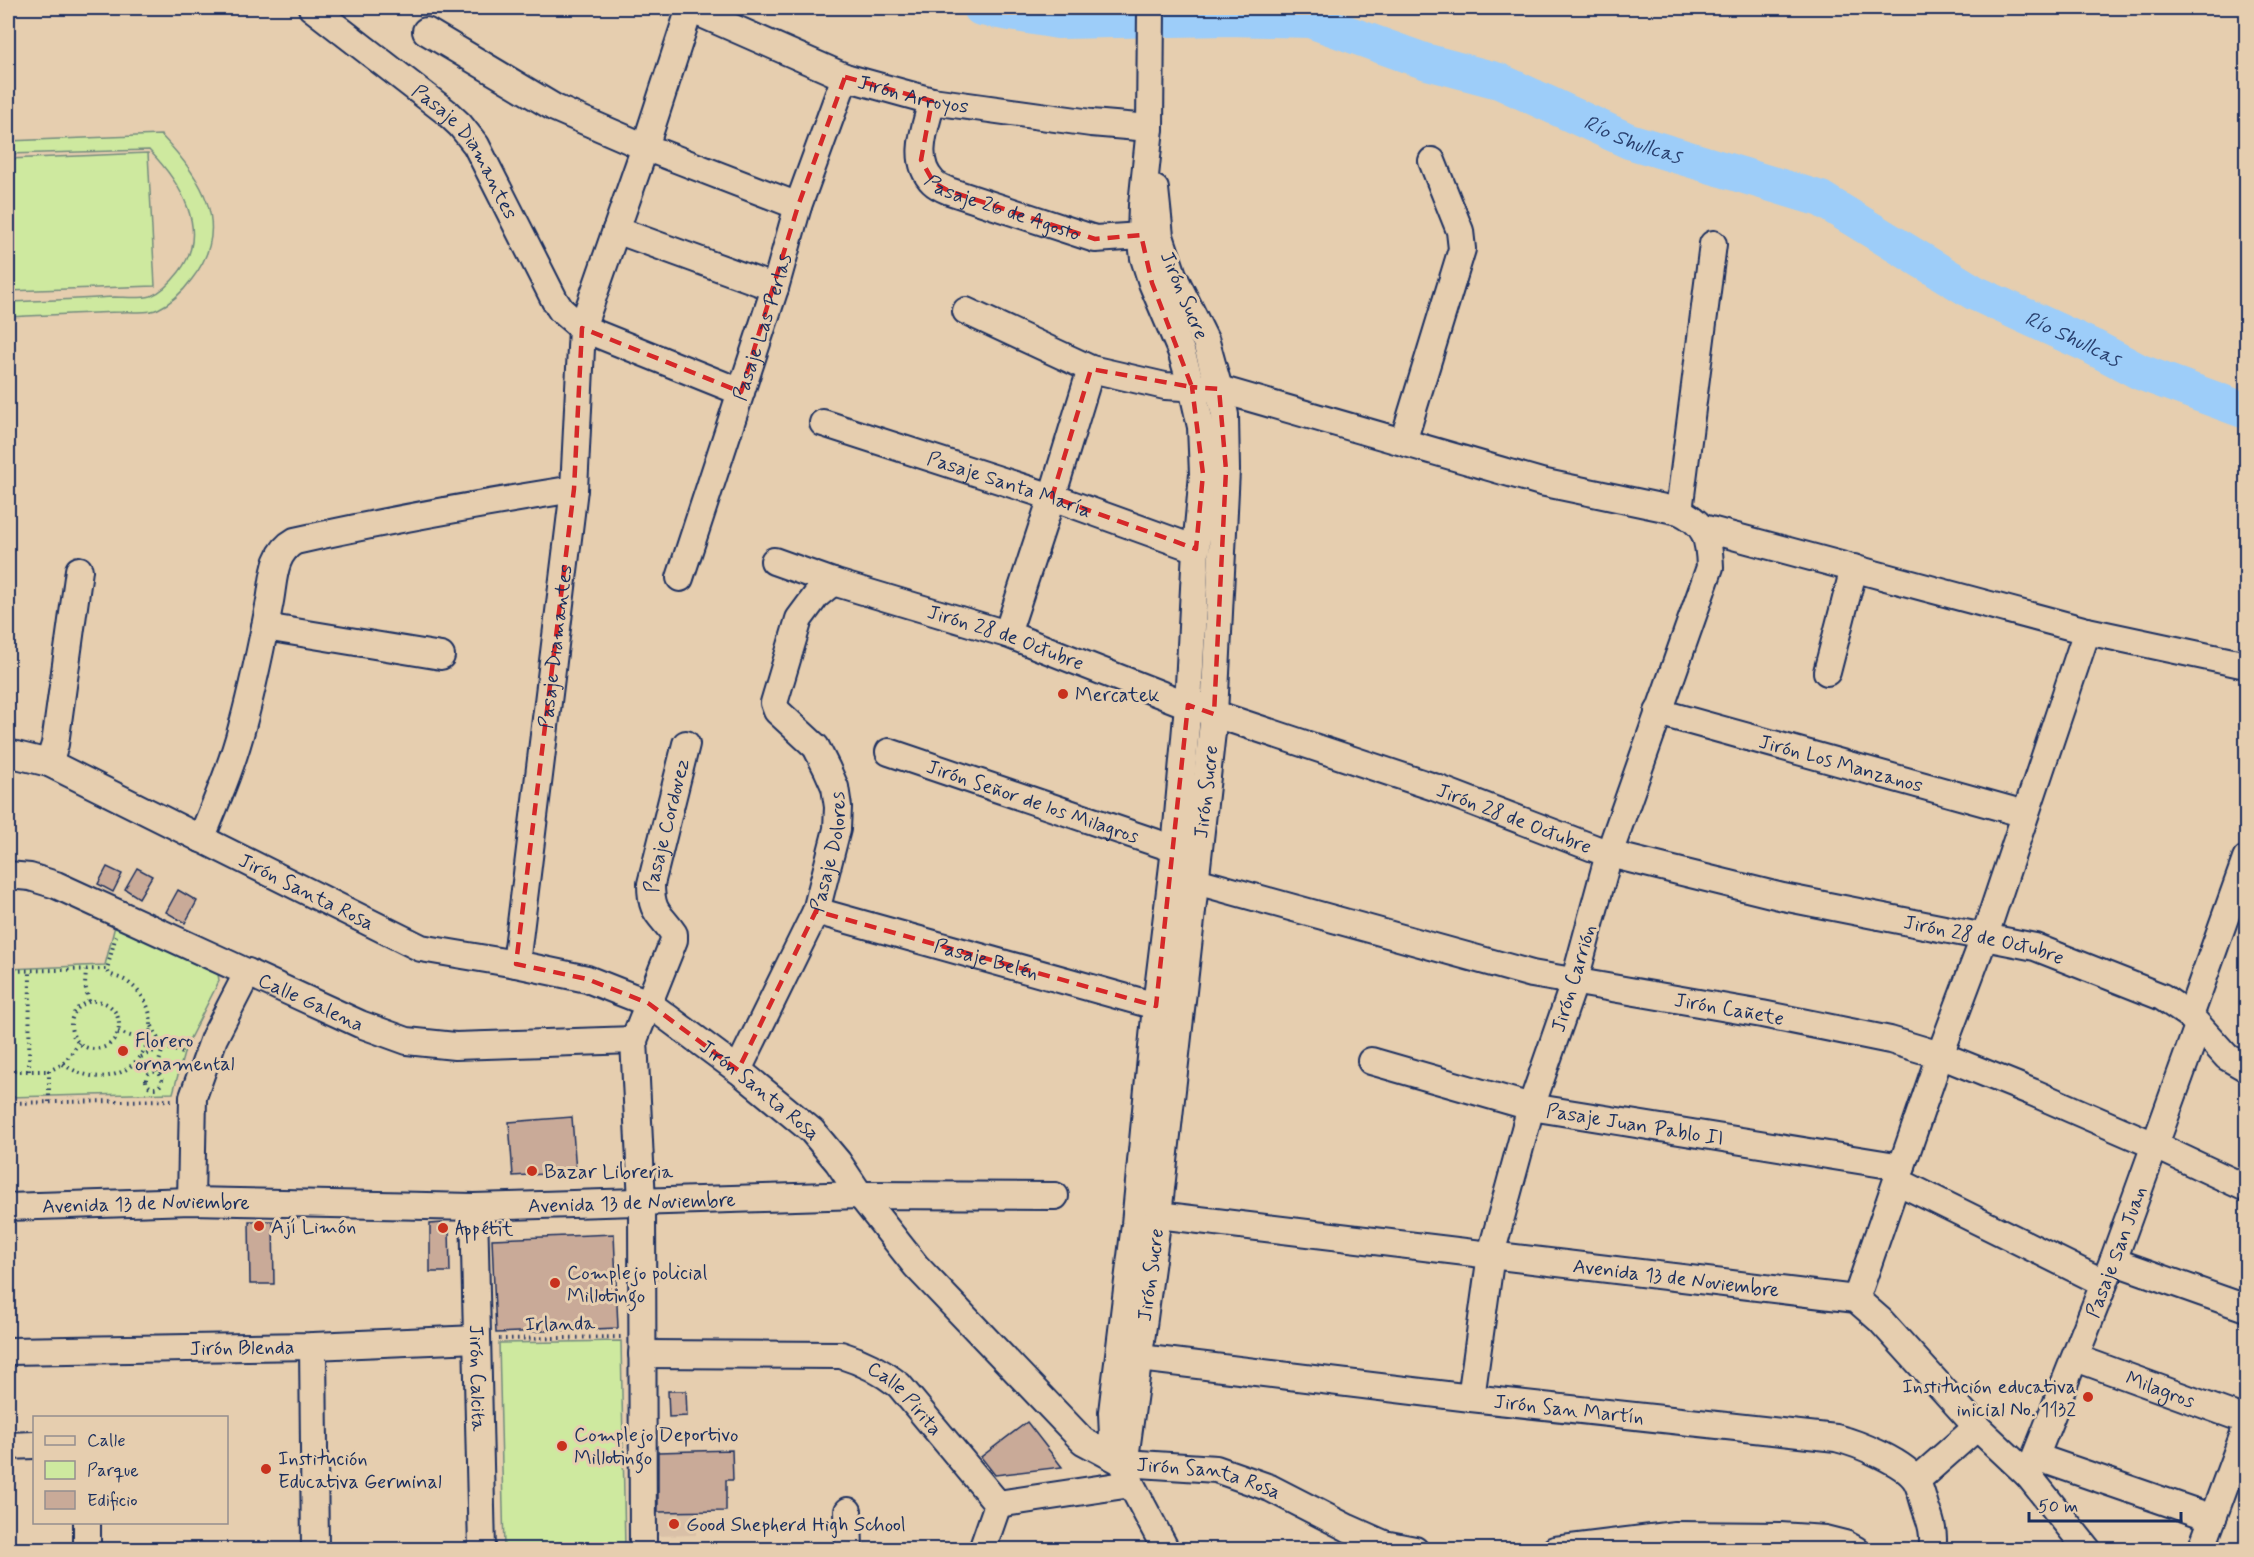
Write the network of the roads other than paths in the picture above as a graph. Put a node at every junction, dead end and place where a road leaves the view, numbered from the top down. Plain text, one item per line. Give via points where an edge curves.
1 (312, 8) edge
2 (689, 8) edge
3 (1151, 8) edge
4 (426, 31) dead end
5 (845, 77) junction
6 (932, 101) junction
7 (1150, 128) junction
8 (645, 147) junction
9 (1432, 161) dead end
10 (798, 206) junction
11 (616, 230) junction
12 (1150, 235) junction
13 (1713, 244) dead end
14 (775, 288) junction
15 (966, 311) dead end
16 (582, 328) junction
17 (1091, 369) junction
18 (1192, 387) junction
19 (1219, 389) junction
20 (741, 392) junction
21 (824, 423) dead end
22 (1403, 442) junction
23 (574, 489) junction
24 (1052, 497) junction
25 (1678, 511) junction
26 (1703, 528) junction
27 (1196, 549) junction
28 (774, 561) dead end
29 (1854, 568) junction
30 (80, 570) dead end
31 (680, 578) dead end
32 (833, 582) junction
33 (265, 627) junction
34 (2087, 632) junction
35 (1006, 634) junction
36 (441, 656) dead end
37 (2247, 665) edge
38 (1827, 672) dead end
39 (1188, 705) junction
40 (1658, 712) junction
41 (1214, 714) junction
42 (686, 744) dead end
43 (889, 752) dead end
44 (8, 753) edge
45 (49, 763) junction
46 (2025, 814) junction
47 (201, 839) junction
48 (1175, 849) junction
49 (1609, 854) junction
50 (2247, 859) edge
51 (8, 875) edge
52 (1196, 881) junction
53 (816, 911) junction
54 (1984, 938) junction
55 (516, 964) junction
56 (248, 972) junction
57 (1574, 983) junction
58 (648, 1003) junction
59 (1156, 1006) junction
60 (2194, 1021) junction
61 (634, 1040) junction
62 (1940, 1055) junction
63 (1371, 1061) dead end
64 (2247, 1068) edge
65 (738, 1070) junction
66 (1531, 1107) junction
67 (2154, 1145) junction
68 (1899, 1174) junction
69 (2247, 1188) edge
70 (860, 1195) junction
71 (1055, 1196) dead end
72 (191, 1202) junction
73 (642, 1203) junction
74 (8, 1207) edge
75 (474, 1207) junction
76 (1158, 1215) junction
77 (1491, 1254) junction
78 (2109, 1272) junction
79 (1856, 1299) junction
80 (2247, 1308) edge
81 (477, 1339) junction
82 (313, 1346) junction
83 (642, 1346) junction
84 (8, 1351) edge
85 (1140, 1358) junction
86 (2076, 1358) junction
87 (1471, 1398) junction
88 (2247, 1420) edge
89 (1977, 1428) junction
90 (2247, 1428) edge
91 (33, 1445) edge
92 (8, 1446) edge
93 (2032, 1466) junction
94 (1128, 1474) junction
95 (1917, 1480) junction
96 (998, 1504) junction
97 (848, 1511) dead end
98 (2213, 1518) junction
99 (87, 1524) edge
100 (1848, 1548) edge
101 (87, 1550) edge
102 (315, 1550) edge
103 (482, 1550) edge
104 (643, 1550) edge
105 (849, 1550) edge
106 (982, 1550) edge
107 (1166, 1550) edge
108 (1415, 1550) edge
109 (1555, 1550) edge
110 (1932, 1550) edge
111 (2088, 1550) edge
112 (2201, 1550) edge

1 - 16 street, Pasaje Diamantes via 460,125 476,145 555,301
2 - 5 street, Jirón Arroyos
2 - 8 street, Pasaje Diamantes
3 - 7 street, Jirón Sucre
4 - 8 street via 555,108
5 - 6 street, Jirón Arroyos
5 - 10 street, Pasaje Las Perlas
6 - 7 street, Jirón Arroyos
6 - 12 street, Pasaje 26 de Agosto via 921,160 933,183 949,192 1095,239
7 - 12 street, Jirón Sucre via 1142,204
8 - 10 street
8 - 11 street, Pasaje Diamantes
9 - 22 street via 1460,231 1462,249
10 - 14 street, Pasaje Las Perlas
11 - 14 street
11 - 16 street, Pasaje Diamantes
12 - 18 street, Jirón Sucre via 1144,258
12 - 19 street, Jirón Sucre via 1206,342
13 - 25 street
14 - 20 street, Pasaje Las Perlas
15 - 17 street
16 - 20 street
16 - 23 street, Pasaje Diamantes
17 - 18 street via 1156,384
17 - 24 street
18 - 19 street
18 - 27 street, Jirón Sucre via 1201,427 1203,474
19 - 22 street
19 - 41 street, Jirón Sucre via 1225,415 1226,470
20 - 31 street, Pasaje Las Perlas
21 - 24 street, Pasaje Santa María
22 - 25 street via 1541,482
23 - 33 street via 452,508 295,541 278,559
23 - 55 street, Pasaje Diamantes
24 - 27 street, Pasaje Santa María
24 - 35 street
25 - 26 street
26 - 29 street
26 - 40 street, Jirón Carrión via 1709,544 1710,567
27 - 39 street, Jirón Sucre
28 - 32 street, Jirón 28 de Octubre
29 - 34 street
29 - 38 street
30 - 45 street
32 - 35 street, Jirón 28 de Octubre
32 - 53 street, Pasaje Dolores via 816,596 799,619 774,703 777,711 816,747 835,788 837,829
33 - 36 street
33 - 47 street via 242,727
34 - 37 street
34 - 46 street
35 - 39 street, Jirón 28 de Octubre
39 - 41 street, Jirón 28 de Octubre
39 - 48 street, Jirón Sucre
40 - 46 street, Jirón Los Manzanos
40 - 49 street, Jirón Carrión
41 - 49 street, Jirón 28 de Octubre via 1434,787
41 - 52 street, Jirón Sucre
42 - 58 street, Pasaje Cordovez via 651,884 657,915 674,934 674,940
43 - 48 street, Jirón Señor de los Milagros
44 - 45 street, Jirón Santa Rosa
45 - 47 street, Jirón Santa Rosa
46 - 54 street
47 - 55 street, Jirón Santa Rosa via 421,948
48 - 59 street, Jirón Sucre
49 - 54 street, Jirón 28 de Octubre via 1784,897
49 - 57 street, Jirón Carrión
50 - 60 street, Pasaje San Juan
51 - 56 street, Calle Galena via 56,885
52 - 57 street, Jirón Cañete
52 - 76 street, Jirón Sucre
53 - 59 street, Pasaje Belén
53 - 65 street, Pasaje Dolores
54 - 60 street, Jirón 28 de Octubre via 2057,954 2162,997
54 - 62 street
55 - 58 street, Jirón Santa Rosa via 587,980
56 - 61 street, Calle Galena via 360,1024 407,1041 454,1046
56 - 72 street via 214,1038 193,1097
57 - 62 street, Jirón Cañete via 1762,1014 1890,1040
57 - 66 street, Jirón Carrión
58 - 61 street
58 - 65 street, Jirón Santa Rosa
59 - 94 street, Jirón Sucre via 1112,1412 1113,1437
60 - 64 street, Jirón 28 de Octubre via 2227,1058
60 - 67 street, Pasaje San Juan
61 - 73 street
62 - 67 street, Jirón Cañete
62 - 68 street
63 - 66 street, Pasaje Juan Pablo II
65 - 70 street, Jirón Santa Rosa via 812,1131
66 - 68 street, Pasaje Juan Pablo II
66 - 77 street, Jirón Carrión
67 - 69 street, Jirón Cañete
67 - 78 street, Pasaje San Juan
68 - 78 street, Pasaje Juan Pablo II
68 - 79 street
70 - 71 street, Avenida 13 de Noviembre
70 - 73 street, Avenida 13 de Noviembre
70 - 94 street, Jirón Santa Rosa via 916,1266 1083,1441
72 - 74 street, Avenida 13 de Noviembre
72 - 75 street, Avenida 13 de Noviembre
73 - 75 street, Avenida 13 de Noviembre
73 - 83 street
75 - 81 street, Jirón Calcita
76 - 77 street, Avenida 13 de Noviembre
76 - 85 street, Jirón Sucre
77 - 79 street, Avenida 13 de Noviembre
77 - 87 street, Jirón Carrión
78 - 80 street, Pasaje Juan Pablo II
78 - 86 street, Pasaje San Juan
79 - 89 street via 1880,1320
81 - 82 street, Jirón Blenda
81 - 103 street, Jirón Calcita
82 - 84 street, Jirón Blenda
82 - 102 street
83 - 96 street, Calle Pirita via 841,1355 863,1362 899,1385
83 - 104 street
85 - 87 street, Jirón San Martín
85 - 94 street, Jirón Sucre
86 - 88 street, Milagros
86 - 93 street, Pasaje San Juan
87 - 95 street, Jirón San Martín via 1836,1438 1854,1442 1898,1464
89 - 93 street
89 - 95 street
90 - 98 street
91 - 92 street
93 - 98 street
93 - 111 street
94 - 96 street
94 - 107 street, Jirón Sucre
94 - 108 street, Jirón Santa Rosa via 1216,1469 1270,1488 1384,1544
95 - 110 street via 1930,1520
96 - 106 street
97 - 105 street
98 - 112 street
99 - 101 street
100 - 109 street via 1825,1539 1675,1535

